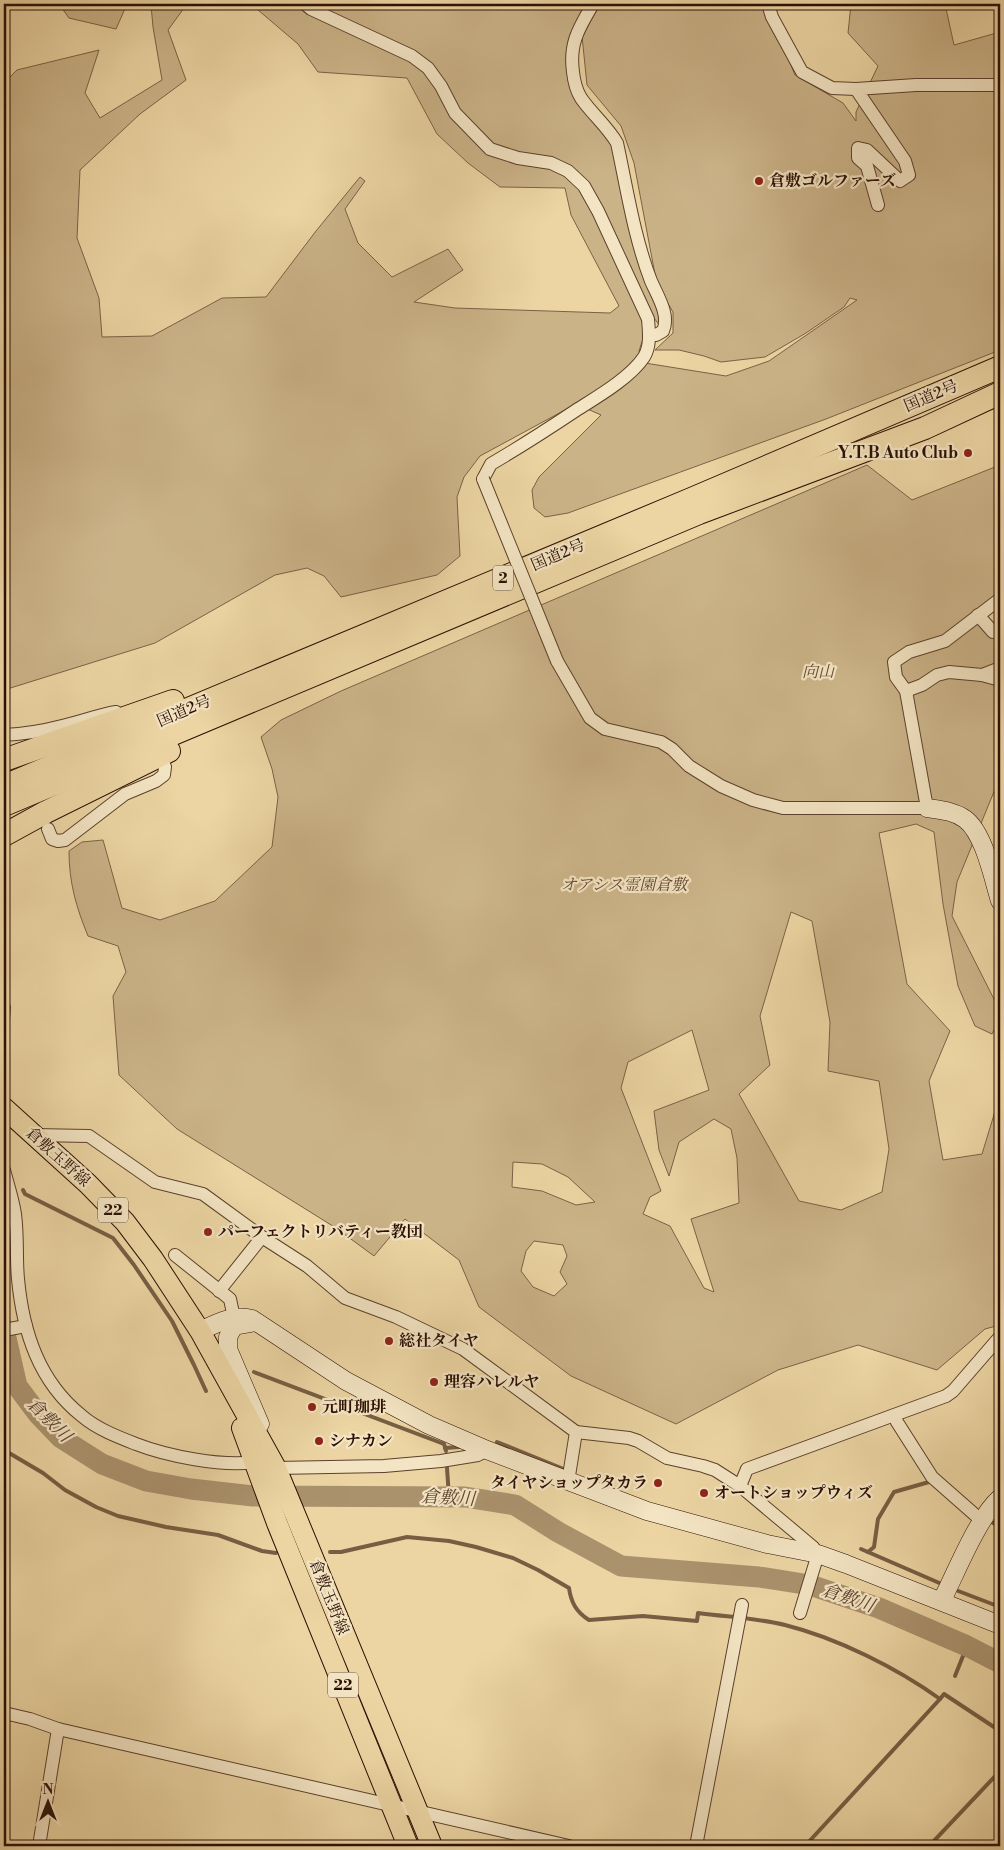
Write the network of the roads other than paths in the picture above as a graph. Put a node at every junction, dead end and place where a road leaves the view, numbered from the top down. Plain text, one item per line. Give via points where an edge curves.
1 (305, 4) edge
2 (593, 4) edge
3 (768, 4) edge
4 (1000, 85) edge
5 (856, 89) junction
6 (878, 204) dead end
7 (649, 334) junction
8 (1000, 366) edge
9 (1000, 393) edge
10 (1000, 599) edge
11 (978, 615) junction
12 (1000, 632) edge
13 (321, 654) junction
14 (1000, 668) edge
15 (314, 675) junction
16 (982, 675) junction
17 (1000, 680) edge
18 (906, 692) junction
19 (130, 715) junction
20 (4, 735) edge
21 (161, 755) junction
22 (4, 760) edge
23 (4, 786) edge
24 (4, 805) edge
25 (927, 808) junction
26 (48, 829) dead end
27 (4, 835) edge
28 (1000, 901) edge
29 (4, 1108) edge
30 (34, 1135) junction
31 (4, 1170) edge
32 (262, 1238) junction
33 (175, 1255) dead end
34 (219, 1291) junction
35 (234, 1318) junction
36 (262, 1323) junction
37 (23, 1327) junction
38 (4, 1330) edge
39 (200, 1331) junction
40 (1000, 1340) edge
41 (894, 1416) junction
42 (576, 1432) junction
43 (487, 1450) junction
44 (263, 1467) junction
45 (568, 1482) junction
46 (740, 1486) junction
47 (1000, 1498) edge
48 (982, 1521) junction
49 (816, 1559) junction
50 (946, 1591) junction
51 (801, 1611) dead end
52 (741, 1613) dead end
53 (1000, 1625) edge
54 (4, 1713) edge
55 (58, 1729) junction
56 (391, 1805) junction
57 (417, 1810) junction
58 (38, 1846) edge
59 (408, 1846) edge
60 (432, 1846) edge
61 (569, 1846) edge
62 (696, 1846) edge

1 - 7 street via 412,56 428,68 456,113 490,149 518,158 551,163 568,171 584,186 648,319
2 - 7 street via 572,45 574,83 580,96 617,143 637,235 666,317 663,331
3 - 5 street via 802,72 832,88
4 - 5 street
5 - 6 street via 905,161 909,175 900,180 867,150 858,148 858,158 867,166
7 - 25 street, bridge via 645,356 612,387 491,464 483,479 557,661 590,718 605,729 660,742 720,786 753,800 783,808
8 - 13 highway, 国道2号 / 2
9 - 15 highway, 国道2号 / 2 via 925,428 699,513
10 - 11 street
11 - 12 street via 993,632
11 - 18 street via 945,641 909,652 894,662 896,677
13 - 19 highway, 2
13 - 23 highway, 国道2号 / 2
14 - 16 street
15 - 21 highway, 2
15 - 24 highway, 国道2号 / 2
16 - 17 street
16 - 18 street via 949,672
18 - 25 street
19 - 20 street via 123,710 36,732
19 - 22 highway, 2
21 - 26 street via 165,771 156,781 125,794 65,840 52,839
21 - 27 highway, 2
25 - 28 street via 950,812 965,819 978,834
29 - 30 main road, 倉敷玉野線 / 22
30 - 32 street via 90,1136 155,1182 203,1194
30 - 39 main road, 倉敷玉野線 / 22 via 125,1222 153,1258
31 - 37 street via 15,1213
32 - 34 street
32 - 42 street via 307,1266 345,1298 396,1317 463,1349
33 - 34 street
34 - 35 street via 230,1299
35 - 36 street via 243,1316
35 - 39 street
36 - 43 street via 346,1381 429,1425
36 - 44 street via 234,1326 228,1337 228,1349 263,1430
37 - 38 street
37 - 44 street via 46,1375 64,1398 96,1426 168,1455
39 - 44 main road, 倉敷玉野線 / 22 via 214,1355
40 - 41 street via 953,1391
41 - 46 street via 747,1469
41 - 48 street via 932,1477
42 - 45 street
42 - 46 street via 629,1438 667,1458 714,1470
43 - 44 street via 478,1455 441,1461 384,1466
43 - 45 street
44 - 56 main road, 倉敷玉野線 / 22 via 277,1523
44 - 57 main road, 倉敷玉野線 / 22 via 299,1524
45 - 49 street via 647,1511
46 - 49 street via 813,1547
47 - 48 street
48 - 50 street
49 - 50 street
49 - 51 street
50 - 53 street
52 - 62 street
54 - 55 street
55 - 56 street
55 - 58 street
56 - 57 street
56 - 59 main road, 倉敷玉野線 / 22
57 - 60 main road, 倉敷玉野線 / 22
57 - 61 street

